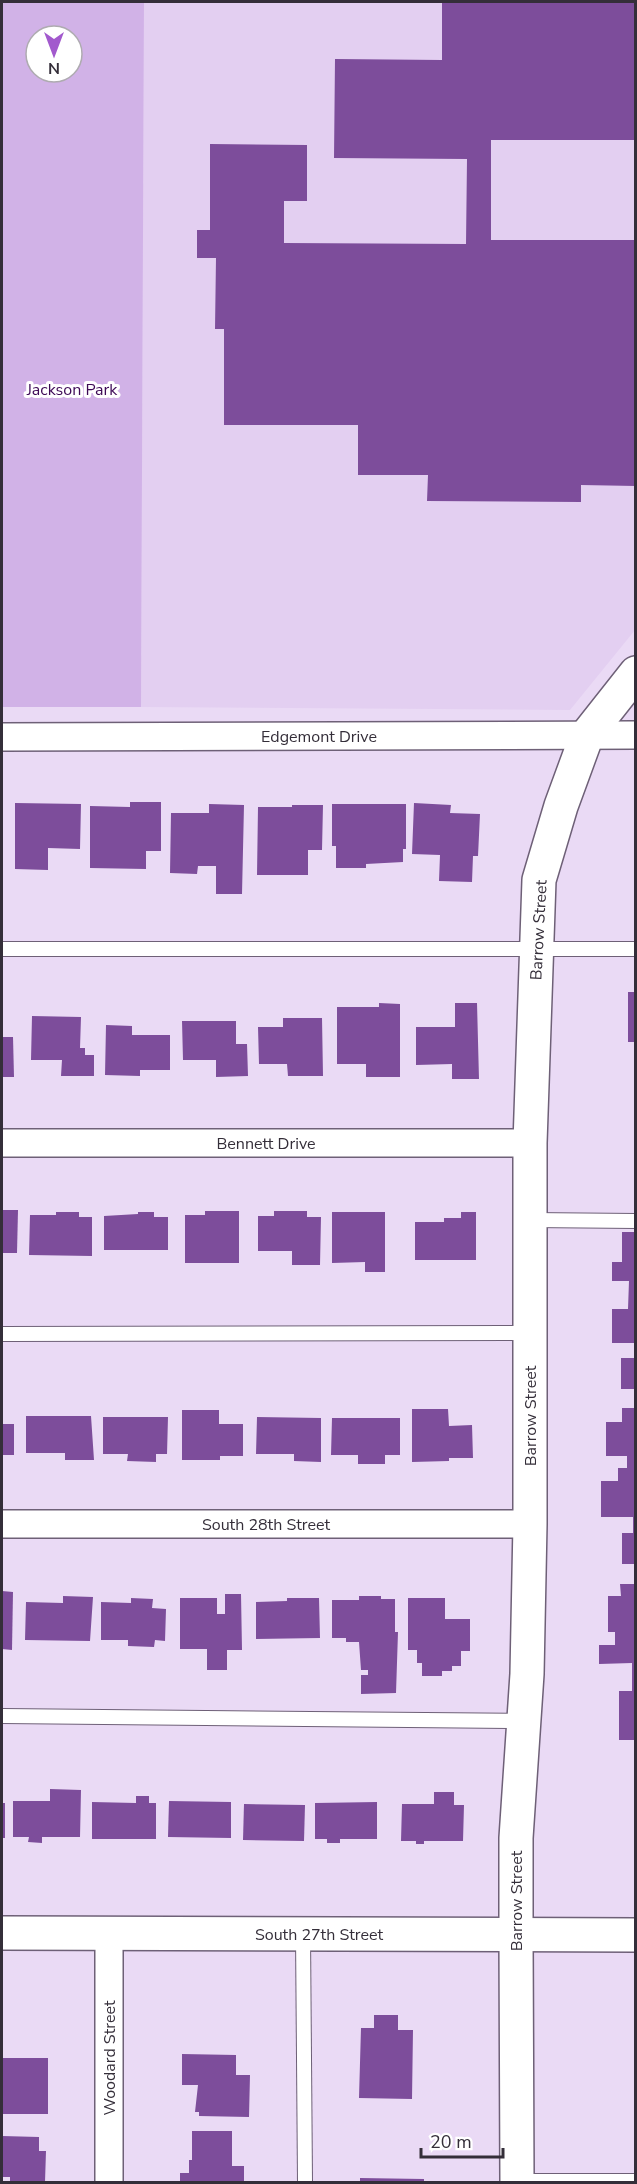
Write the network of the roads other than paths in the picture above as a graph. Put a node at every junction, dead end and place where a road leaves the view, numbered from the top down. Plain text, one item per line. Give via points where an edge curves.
1 (636, 673) edge
2 (587, 735) junction
3 (636, 735) edge
4 (2, 737) edge
5 (2, 949) edge
6 (636, 949) edge
7 (537, 950) junction
8 (2, 1143) edge
9 (530, 1143) junction
10 (530, 1220) junction
11 (636, 1221) edge
12 (530, 1333) junction
13 (2, 1334) edge
14 (2, 1524) edge
15 (530, 1524) junction
16 (2, 1716) edge
17 (523, 1721) junction
18 (2, 1933) edge
19 (109, 1933) junction
20 (303, 1934) junction
21 (636, 1935) edge
22 (516, 1936) junction
23 (636, 2181) edge
24 (109, 2182) edge
25 (305, 2182) edge
26 (517, 2182) edge

1 - 2 street, Barrow Street
2 - 3 street, Edgemont Drive
2 - 4 street, Edgemont Drive
2 - 7 street, Barrow Street via 539,880
5 - 7 lane
6 - 7 lane
7 - 9 street, Barrow Street
8 - 9 street, Bennett Drive
9 - 10 street, Barrow Street
10 - 11 lane
10 - 12 street, Barrow Street
12 - 13 lane
12 - 15 street, Barrow Street
14 - 15 street, South 28th Street
15 - 17 street, Barrow Street
16 - 17 lane
17 - 22 street, Barrow Street via 516,1838
18 - 19 street, South 27th Street
19 - 20 street, South 27th Street
19 - 24 street, Woodard Street
20 - 22 street, South 27th Street
20 - 25 lane
21 - 22 street, South 27th Street
22 - 26 street, Barrow Street
23 - 26 lane

